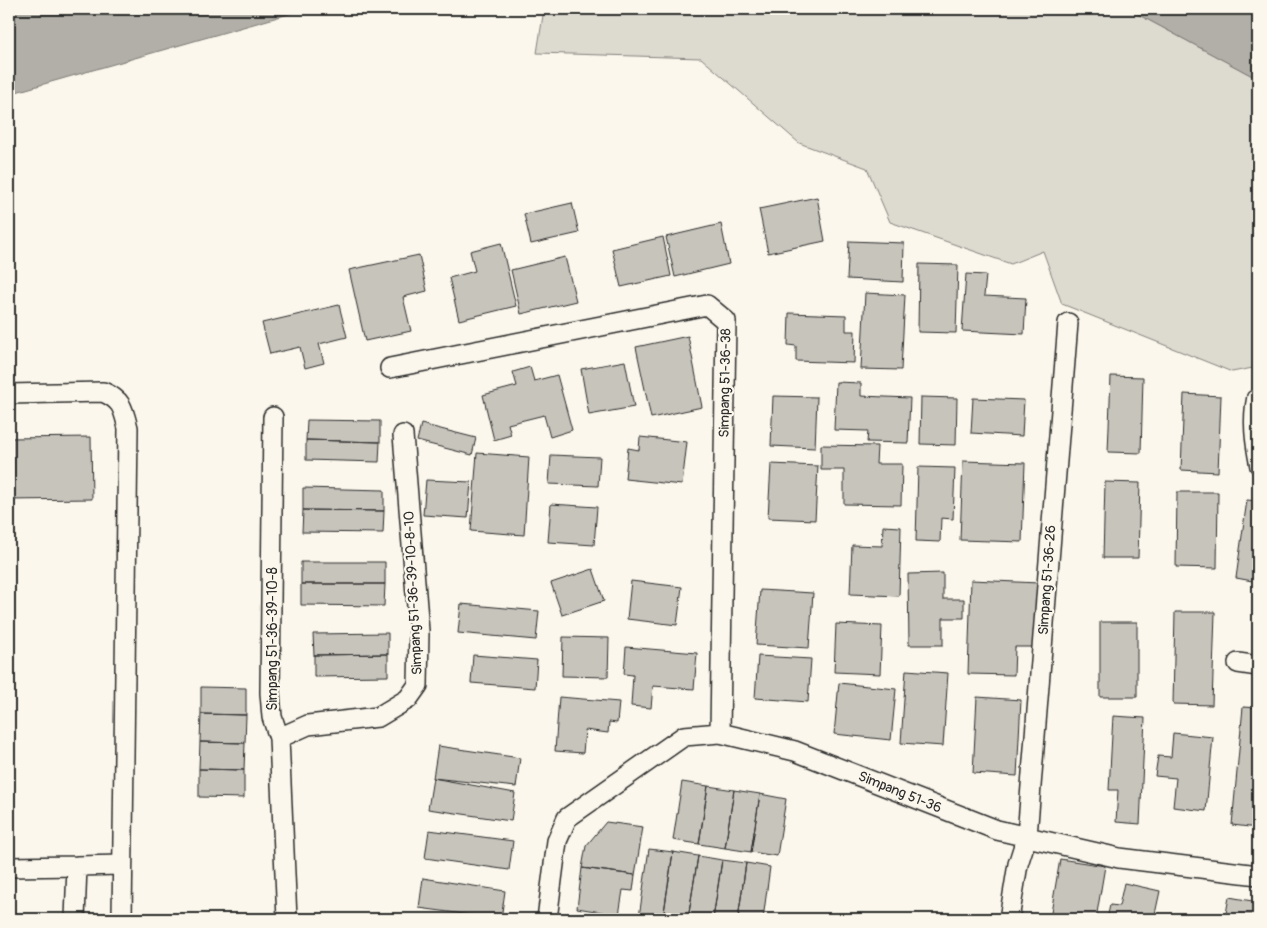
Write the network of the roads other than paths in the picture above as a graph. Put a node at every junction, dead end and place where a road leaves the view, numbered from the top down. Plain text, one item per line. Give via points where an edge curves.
1 (1068, 323) dead end
2 (390, 368) dead end
3 (1258, 393) edge
4 (9, 394) edge
5 (273, 418) dead end
6 (403, 435) dead end
7 (1258, 467) edge
8 (1238, 663) dead end
9 (1258, 666) edge
10 (720, 733) junction
11 (279, 738) junction
12 (1028, 836) junction
13 (122, 865) junction
14 (77, 866) junction
15 (9, 867) edge
16 (1258, 875) edge
17 (75, 919) edge
18 (122, 919) edge
19 (287, 919) edge
20 (546, 919) edge
21 (1009, 919) edge

1 - 12 street, Simpang 51-36-26
2 - 10 street, Simpang 51-36-38 via 707,305 726,321
3 - 7 lane via 1252,396 1248,414 1255,467
4 - 13 street via 103,392 117,398 124,411 128,428
5 - 11 street, Simpang 51-36-39-10-8 via 270,693 272,717
6 - 11 street, Simpang 51-36-39-10-8-10 via 418,631 418,685 408,699 378,717 308,725
8 - 9 street
10 - 12 street, Simpang 51-36 via 794,750 997,830
10 - 20 street, Simpang 51-36 via 684,736 567,818 557,841
11 - 19 street, Simpang 51-36-39-10-8
12 - 16 street, Simpang 51-36 via 1119,858
12 - 21 street, Simpang 51-36-26 via 1018,864
13 - 14 street
13 - 18 street
14 - 15 street
14 - 17 street

